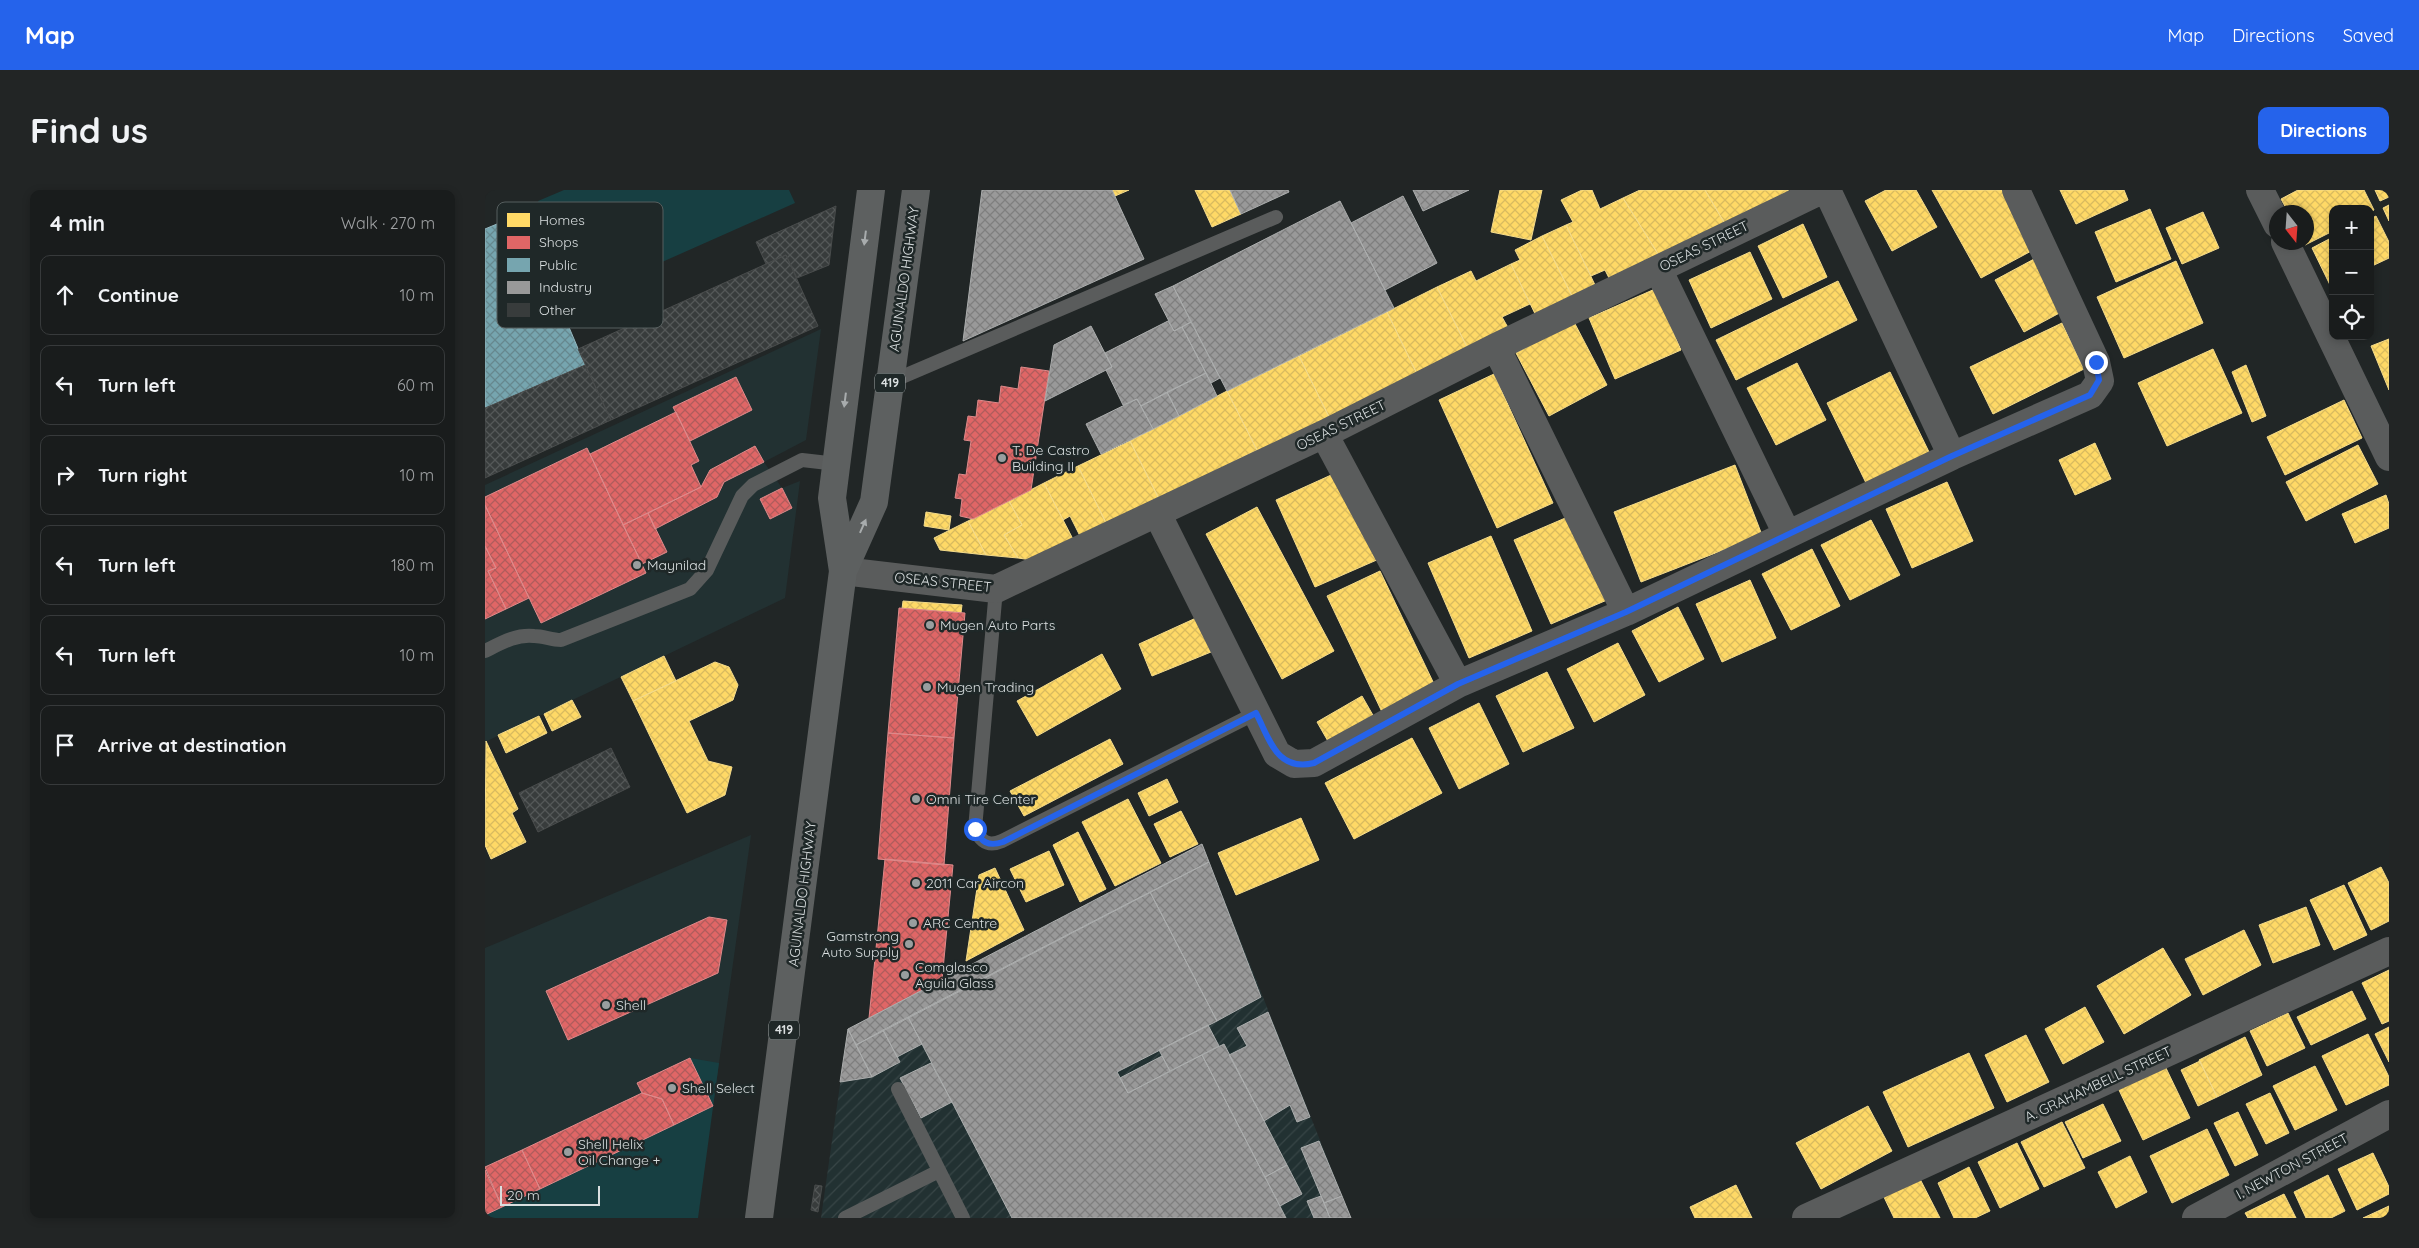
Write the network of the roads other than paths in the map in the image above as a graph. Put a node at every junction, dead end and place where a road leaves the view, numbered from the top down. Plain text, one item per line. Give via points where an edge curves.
1 (871, 190) edge
2 (916, 190) edge
3 (1822, 190) edge
4 (1827, 190) edge
5 (2016, 190) edge
6 (2260, 190) edge
7 (2269, 208) edge
8 (1276, 217) dead end
9 (2289, 250) edge
10 (1658, 268) junction
11 (1496, 347) junction
12 (891, 382) junction
13 (1324, 434) junction
14 (1952, 456) junction
15 (2389, 457) edge
16 (837, 464) junction
17 (1157, 513) junction
18 (1787, 534) junction
19 (843, 570) junction
20 (996, 589) junction
21 (1626, 612) junction
22 (485, 651) edge
23 (1458, 684) junction
24 (1256, 713) junction
25 (2389, 950) edge
26 (897, 1089) dead end
27 (2389, 1114) edge
28 (939, 1171) junction
29 (759, 1218) edge
30 (845, 1218) edge
31 (963, 1218) edge
32 (1806, 1218) edge
33 (2196, 1218) edge

1 -> 16 highway, AGUINALDO HIGHWAY / 419
2 - 12 highway, AGUINALDO HIGHWAY / 419
3 - 10 street, OSEAS STREET
4 - 14 street
5 - 14 street via 2096,362 2099,380 2090,395
6 - 7 street
8 - 12 lane
9 - 15 street
10 - 11 street, OSEAS STREET
10 - 18 street
11 - 13 street, OSEAS STREET
11 - 21 street
19 -> 12 highway, AGUINALDO HIGHWAY / 419 via 874,502
13 - 17 street, OSEAS STREET
13 - 23 street
14 - 18 street
16 - 19 highway, AGUINALDO HIGHWAY / 419 via 833,498
16 - 22 lane via 802,460 753,485 742,496 707,570 690,589 561,640 524,635
17 - 20 street, OSEAS STREET
17 - 24 street
18 - 21 street
19 - 20 street, OSEAS STREET
19 - 29 highway, AGUINALDO HIGHWAY / 419
20 - 24 lane via 975,829 985,843 1003,842
21 - 23 street
23 - 24 street via 1314,763 1304,765 1285,760 1277,754
25 - 32 street, A. GRAHAMBELL STREET
26 - 28 lane
27 - 33 street, I. NEWTON STREET
28 - 30 lane
28 - 31 lane

